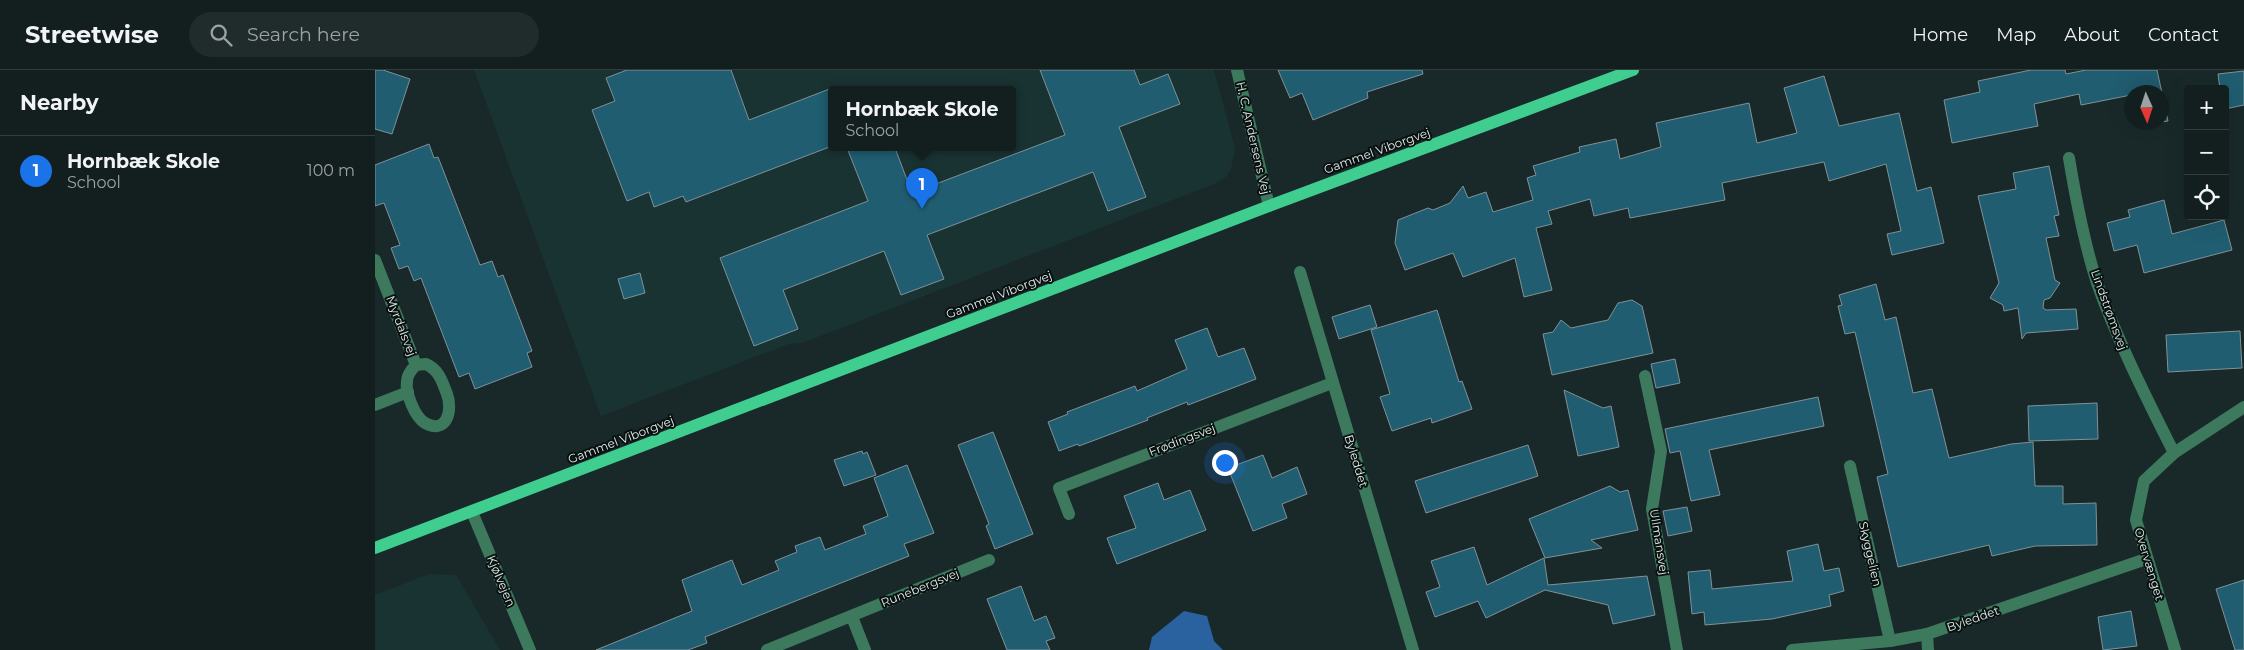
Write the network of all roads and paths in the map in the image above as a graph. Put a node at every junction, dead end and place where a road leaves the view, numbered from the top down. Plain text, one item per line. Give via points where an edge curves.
1 (1237, 70) edge
2 (1633, 70) edge
3 (2069, 158) dead end
4 (1269, 206) junction
5 (375, 260) edge
6 (1300, 272) dead end
7 (416, 365) junction
8 (1645, 376) dead end
9 (1332, 382) junction
10 (408, 392) junction
11 (375, 405) edge
12 (2244, 407) edge
13 (2173, 453) junction
14 (1850, 466) dead end
15 (472, 512) junction
16 (1069, 514) dead end
17 (375, 548) edge
18 (2146, 559) junction
19 (989, 560) dead end
20 (852, 617) junction
21 (1927, 634) junction
22 (1890, 641) junction
23 (530, 650) edge
24 (767, 650) edge
25 (865, 650) edge
26 (1413, 650) edge
27 (1677, 650) edge
28 (1792, 650) edge
29 (1927, 650) edge
30 (2175, 650) edge

1 - 4 street, H. C. Andersens Vej
2 - 4 main road, Gammel Viborgvej
3 - 13 street, Lindstrømsvej via 2080,221 2097,282 2120,343
4 - 15 main road, Gammel Viborgvej
5 - 7 street, Myrdalsvej
6 - 9 street, Byleddet
7 - 10 street, Myrdalsvej via 407,381
7 - 10 street, Myrdalsvej via 433,367 440,376 450,404 445,422 425,423 418,416
8 - 27 street, Ullmansvej via 1661,452 1652,508
9 - 16 street, Frødingsvej via 1059,488
9 - 26 street, Byleddet
10 - 11 street
12 - 13 street, Overvænget
13 - 18 street, Overvænget via 2144,482 2136,520
14 - 22 street, Skyggelien
15 - 17 main road, Gammel Viborgvej
15 - 23 street, Kjølvejen
18 - 21 street, Byleddet
18 - 30 street, Overvænget
19 - 20 street, Runebergsvej
20 - 24 street, Runebergsvej
20 - 25 street
21 - 22 street, Byleddet
21 - 29 street
22 - 28 street, Byleddet

